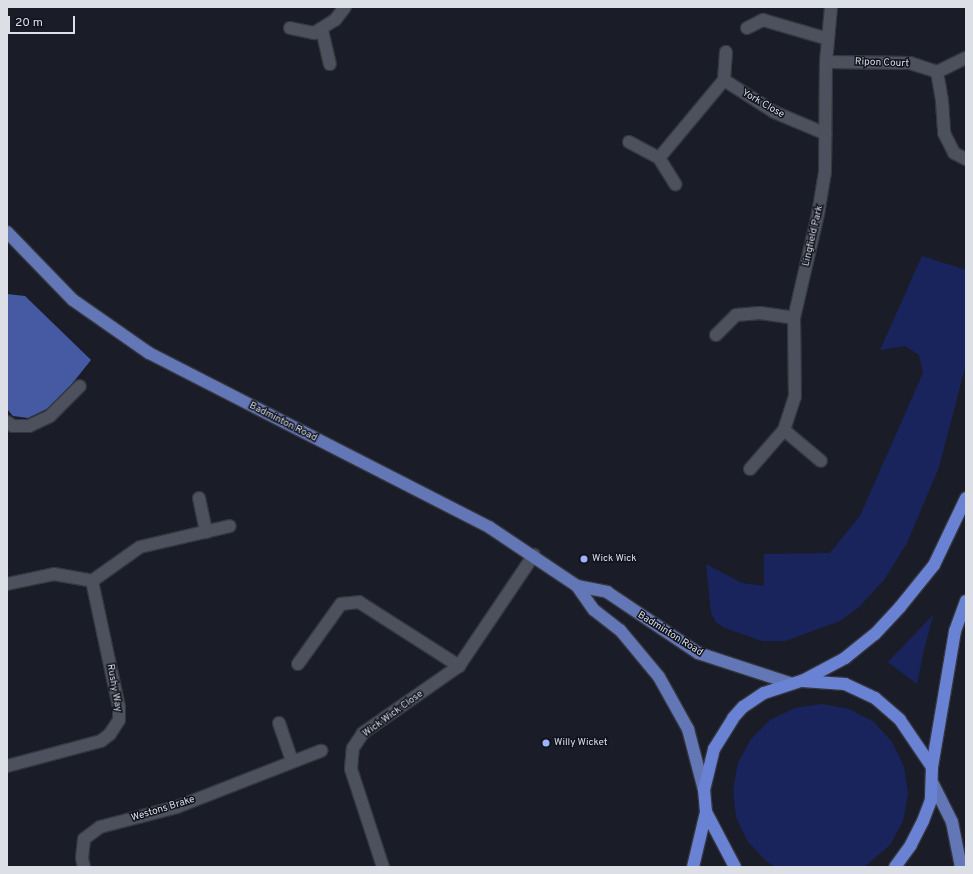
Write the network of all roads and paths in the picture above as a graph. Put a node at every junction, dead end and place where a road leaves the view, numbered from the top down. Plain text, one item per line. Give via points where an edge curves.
1 (346, 7) edge
2 (831, 7) edge
3 (290, 28) dead end
4 (747, 28) dead end
5 (322, 30) junction
6 (828, 39) junction
7 (726, 52) dead end
8 (966, 58) edge
9 (826, 62) junction
10 (330, 64) dead end
11 (937, 72) junction
12 (724, 80) junction
13 (826, 134) junction
14 (629, 142) dead end
15 (659, 158) junction
16 (966, 159) edge
17 (675, 184) dead end
18 (9, 238) edge
19 (794, 318) junction
20 (716, 335) dead end
21 (80, 386) dead end
22 (7, 422) edge
23 (784, 430) junction
24 (821, 461) dead end
25 (750, 469) dead end
26 (199, 498) dead end
27 (966, 498) edge
28 (230, 526) dead end
29 (206, 532) junction
30 (534, 555) junction
31 (92, 581) junction
32 (7, 584) edge
33 (577, 586) junction
34 (966, 601) edge
35 (298, 664) dead end
36 (459, 666) junction
37 (802, 681) junction
38 (790, 683) junction
39 (279, 723) dead end
40 (321, 751) dead end
41 (292, 761) junction
42 (7, 766) edge
43 (932, 767) junction
44 (933, 784) junction
45 (704, 790) junction
46 (706, 812) junction
47 (84, 867) edge
48 (383, 867) edge
49 (693, 867) edge
50 (735, 867) edge
51 (895, 867) edge
52 (961, 867) edge

1 - 5 street
2 - 6 street, Lingfield Park
3 - 5 street via 306,33
4 - 6 street via 763,20
5 - 10 street
6 - 9 street, Lingfield Park
7 - 12 street
8 - 11 street
9 - 11 street, Ripon Court via 910,63
9 - 13 street, Lingfield Park
11 - 16 street via 944,133 954,153
12 - 13 street, York Close via 774,112
12 - 15 street
13 - 19 street, Lingfield Park via 825,172 818,214
14 - 15 street
15 - 17 street
18 - 30 main road, Badminton Road via 73,300 149,353 438,500
19 - 20 street via 760,313 736,315
19 - 23 street, Lingfield Park via 795,398
21 - 22 street via 50,416 29,426 13,426
23 - 24 street
23 - 25 street, Lingfield Park
26 - 29 street
27 - 37 highway via 934,565 900,607 875,634 845,658
28 - 29 street
29 - 31 street via 140,547
30 - 33 main road, Badminton Road
30 - 36 street, Wick Wick Close
31 - 32 street via 54,574
31 - 42 street, Rushy Way via 119,707 119,720 110,734 101,741
33 - 38 main road, Badminton Road via 607,592 698,653
33 - 45 main road, Badminton Road via 594,610 620,630 659,678 688,730
34 - 43 highway via 955,631
35 - 36 street via 341,604 359,602
36 - 48 street, Wick Wick Close via 363,734 353,748 351,769
37 - 38 highway
37 - 43 highway via 845,684 875,698 900,720
38 - 45 highway via 764,693 743,707 733,718 714,749
39 - 41 street
40 - 41 street, Westons Brake
41 - 47 street, Westons Brake via 177,807 100,827 84,839
43 - 44 highway
44 - 51 highway via 931,800 923,821 911,845
44 - 52 main road via 952,822
45 - 46 highway
46 - 49 highway
46 - 50 highway

